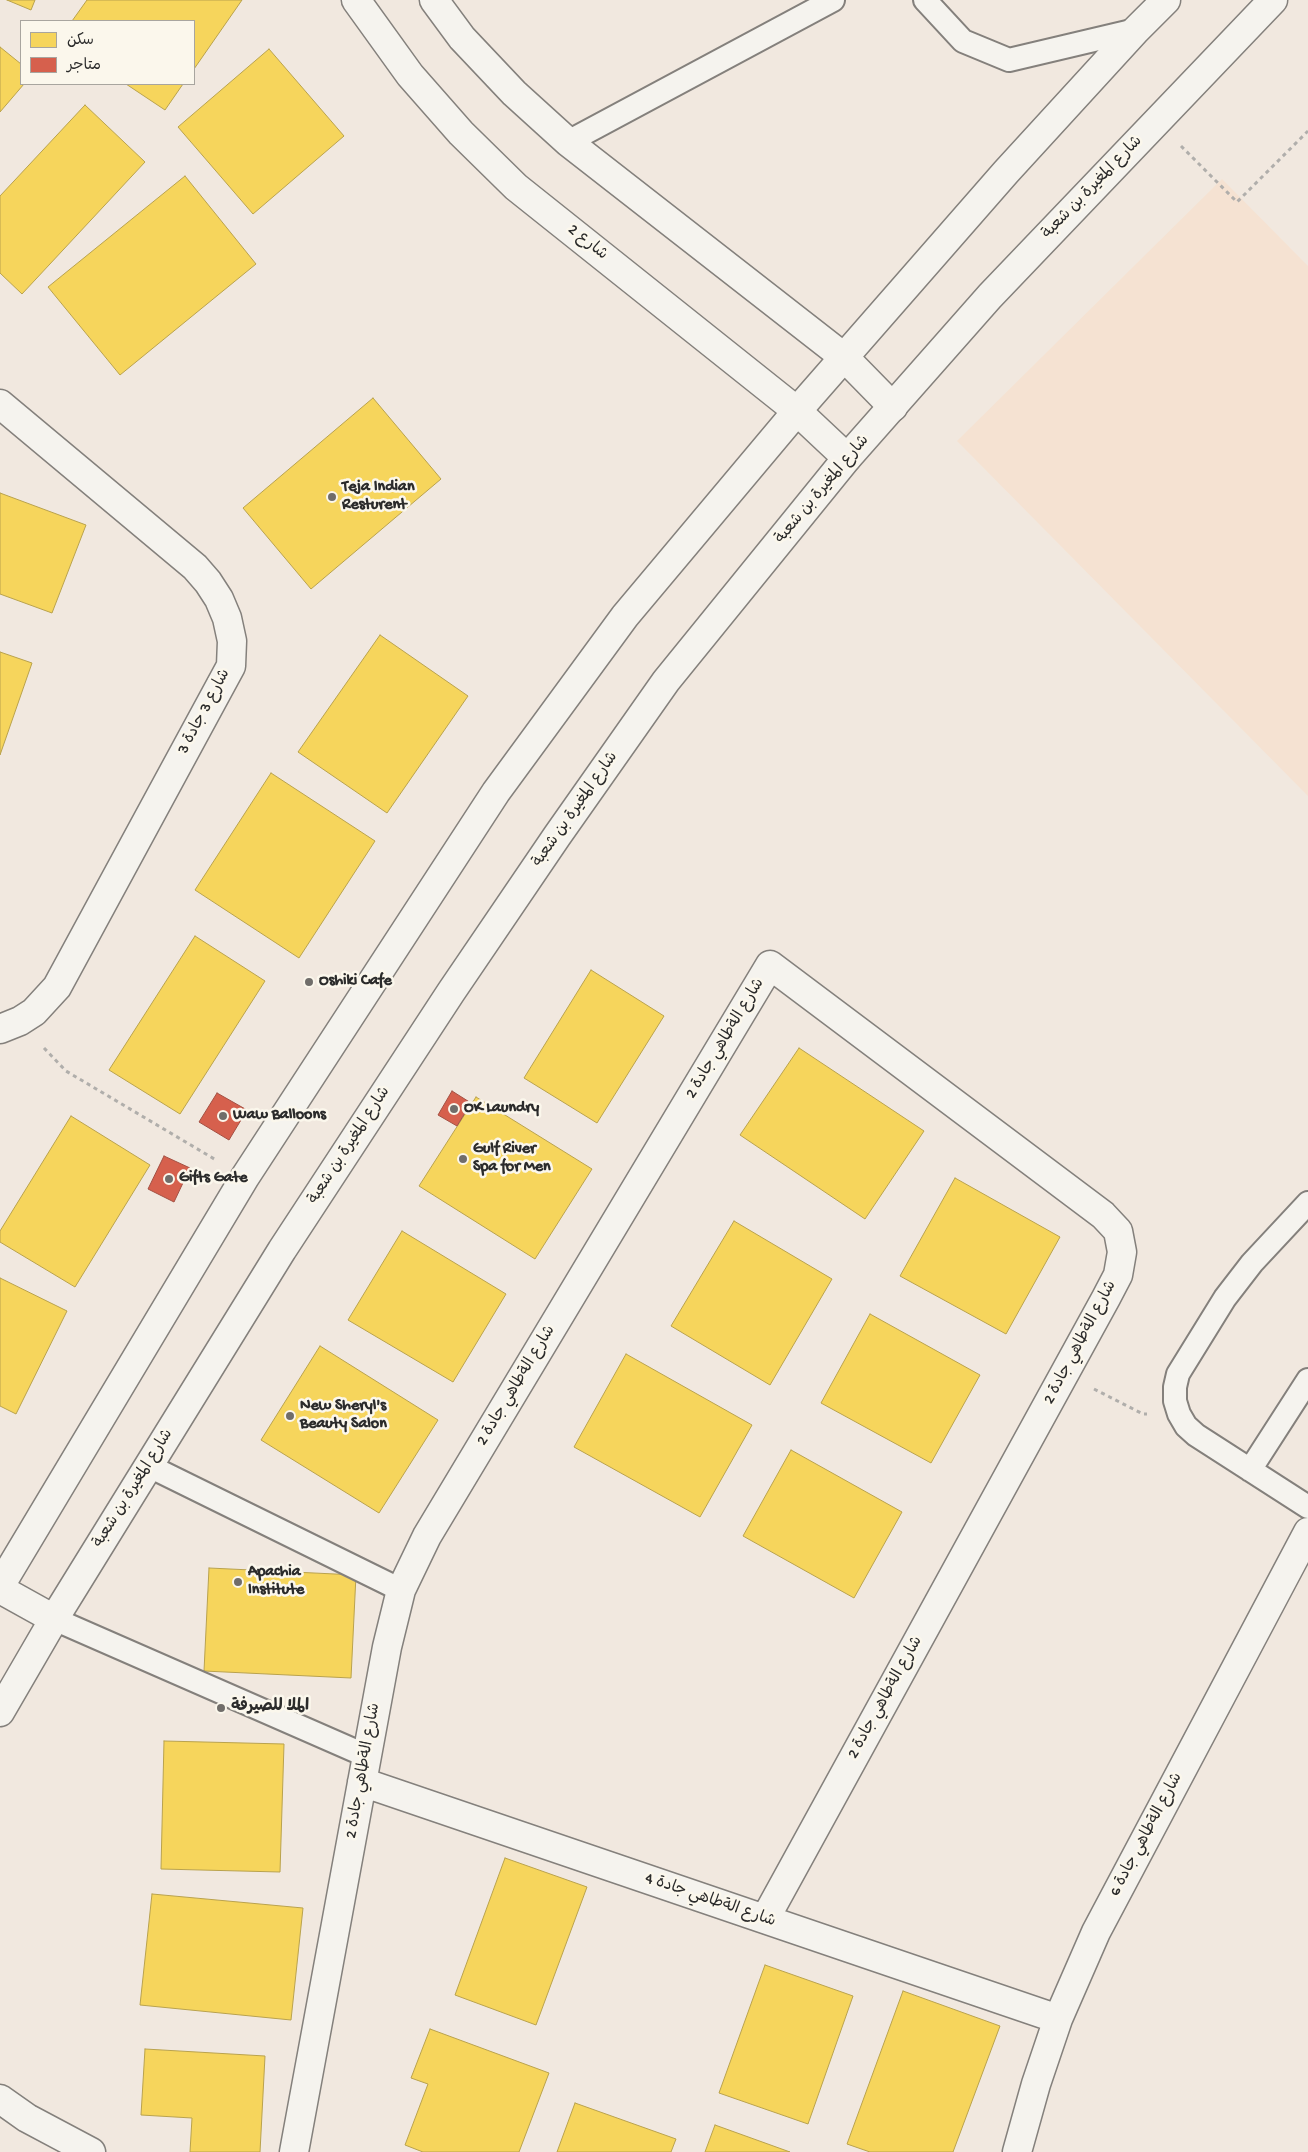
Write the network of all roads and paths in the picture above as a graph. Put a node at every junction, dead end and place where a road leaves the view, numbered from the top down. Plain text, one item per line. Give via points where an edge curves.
1 (356, 0) edge
2 (434, 0) edge
3 (833, 0) edge
4 (925, 0) edge
5 (1166, 0) edge
6 (1273, 0) edge
7 (1136, 30) junction
8 (1156, 122) junction
9 (1308, 131) edge
10 (568, 142) junction
11 (845, 358) junction
12 (0, 404) edge
13 (893, 406) junction
14 (797, 410) junction
15 (848, 458) junction
16 (10, 1025) edge
17 (245, 1177) junction
18 (1308, 1203) edge
19 (1065, 1374) junction
20 (1308, 1380) edge
21 (1179, 1414) junction
22 (149, 1466) junction
23 (1250, 1470) junction
24 (1308, 1507) edge
25 (1308, 1532) edge
26 (0, 1587) edge
27 (402, 1590) junction
28 (54, 1619) junction
29 (0, 1712) edge
30 (367, 1756) junction
31 (362, 1782) junction
32 (765, 1919) junction
33 (1058, 2018) junction
34 (0, 2099) edge
35 (91, 2152) edge
36 (294, 2152) edge
37 (1019, 2152) edge

1 - 14 street, شارع 2 via 410,74 461,133 516,187
2 - 10 street via 462,38 514,94
3 - 10 lane
4 - 7 lane via 963,41 1009,60
5 - 7 street
6 - 8 street, شارع المغيرة بن شعبة
7 - 11 street via 1006,172
8 - 9 path via 1237,202
8 - 13 street, شارع المغيرة بن شعبة via 990,296
10 - 11 street
11 - 13 street
11 - 14 street
12 - 16 street, شارع 3 جادة 3 via 195,567 219,599 232,641 231,666 57,987 34,1012
13 - 15 street, شارع المغيرة بن شعبة
14 - 15 street, شارع 2
14 - 17 street via 625,616 496,792
15 - 22 street, شارع المغيرة بن شعبة via 666,682 557,836 293,1233
16 - 17 path via 66,1071
17 - 26 street
18 - 21 lane via 1252,1263 1200,1335 1178,1374 1175,1401
19 - 21 path via 1142,1414
19 - 27 street, شارع الةطاهي جادة 2 via 1118,1275 1122,1252 1118,1231 1103,1215 770,966 426,1536
19 - 32 street, شارع الةطاهي جادة 2
20 - 23 lane
21 - 23 lane via 1196,1436
22 - 27 lane
22 - 28 street, شارع المغيرة بن شعبة
23 - 24 lane
25 - 33 street, شارع الةطاهي جادة 6 via 1096,1932
26 - 28 street
27 - 30 street, شارع الةطاهي جادة 2 via 387,1648
28 - 29 street, شارع المغيرة بن شعبة
28 - 30 lane
30 - 31 street, شارع الةطاهي جادة 2
31 - 32 street, شارع الةطاهي جادة 4
31 - 36 street, شارع الةطاهي جادة 2
32 - 33 street, شارع الةطاهي جادة 4
33 - 37 street, شارع الةطاهي جادة 6 via 1036,2084
34 - 35 street via 27,2118

